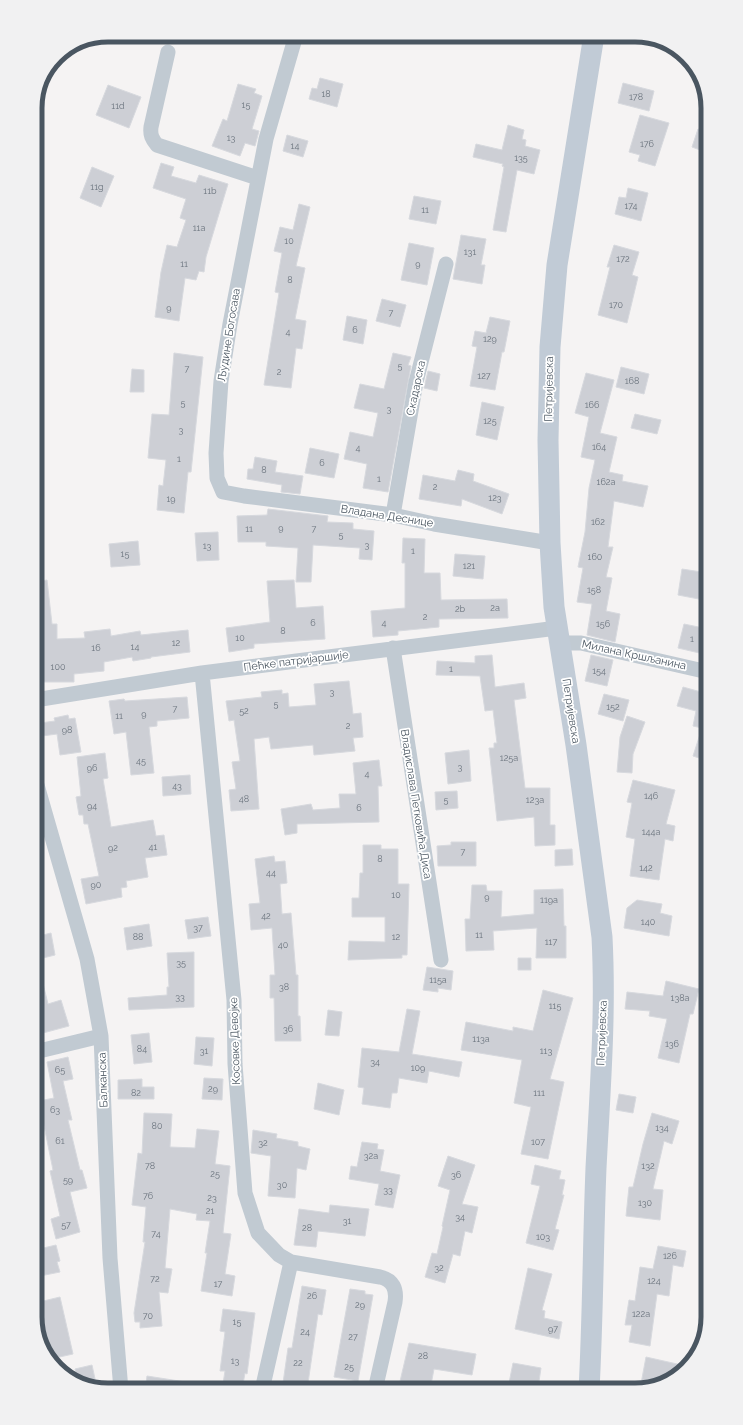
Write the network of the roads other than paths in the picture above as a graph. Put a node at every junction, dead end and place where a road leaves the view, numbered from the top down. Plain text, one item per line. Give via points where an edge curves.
1 (294, 42) edge
2 (593, 42) edge
3 (168, 52) dead end
4 (258, 178) junction
5 (446, 264) dead end
6 (223, 492) joint
7 (392, 515) junction
8 (550, 543) junction
9 (559, 635) junction
10 (393, 648) junction
11 (701, 670) edge
12 (202, 673) junction
13 (42, 699) edge
14 (42, 802) edge
15 (440, 960) dead end
16 (101, 1036) junction
17 (42, 1050) edge
18 (291, 1262) junction
19 (120, 1383) edge
20 (264, 1383) edge
21 (377, 1383) edge
22 (589, 1383) edge

1 - 4 street, Људине Богосава
2 - 8 main road, Петријевска via 553,297 548,440
3 - 4 street via 150,134 156,145
4 - 6 street, Људине Богосава via 221,381 216,453 217,478
5 - 7 street, Скадарска via 416,382
6 - 7 street, Владана Деснице
7 - 8 street, Владана Деснице
8 - 9 main road, Петријевска
9 - 10 street, Пећке патријаршије
9 - 11 street, Милана Кршљанина via 581,643
9 - 22 main road, Петријевска via 604,958
10 - 12 street, Пећке патријаршије
10 - 15 street, Владислава Петковића Диса
12 - 13 street, Пећке патријаршије
12 - 18 street, Косовке Девојке via 234,1000 235,1064 245,1193 258,1233 280,1255
14 - 16 street, Балканска via 87,958
16 - 17 street
16 - 19 street, Балканска via 110,1258
18 - 20 street
18 - 21 street via 380,1277 395,1287 395,1302

